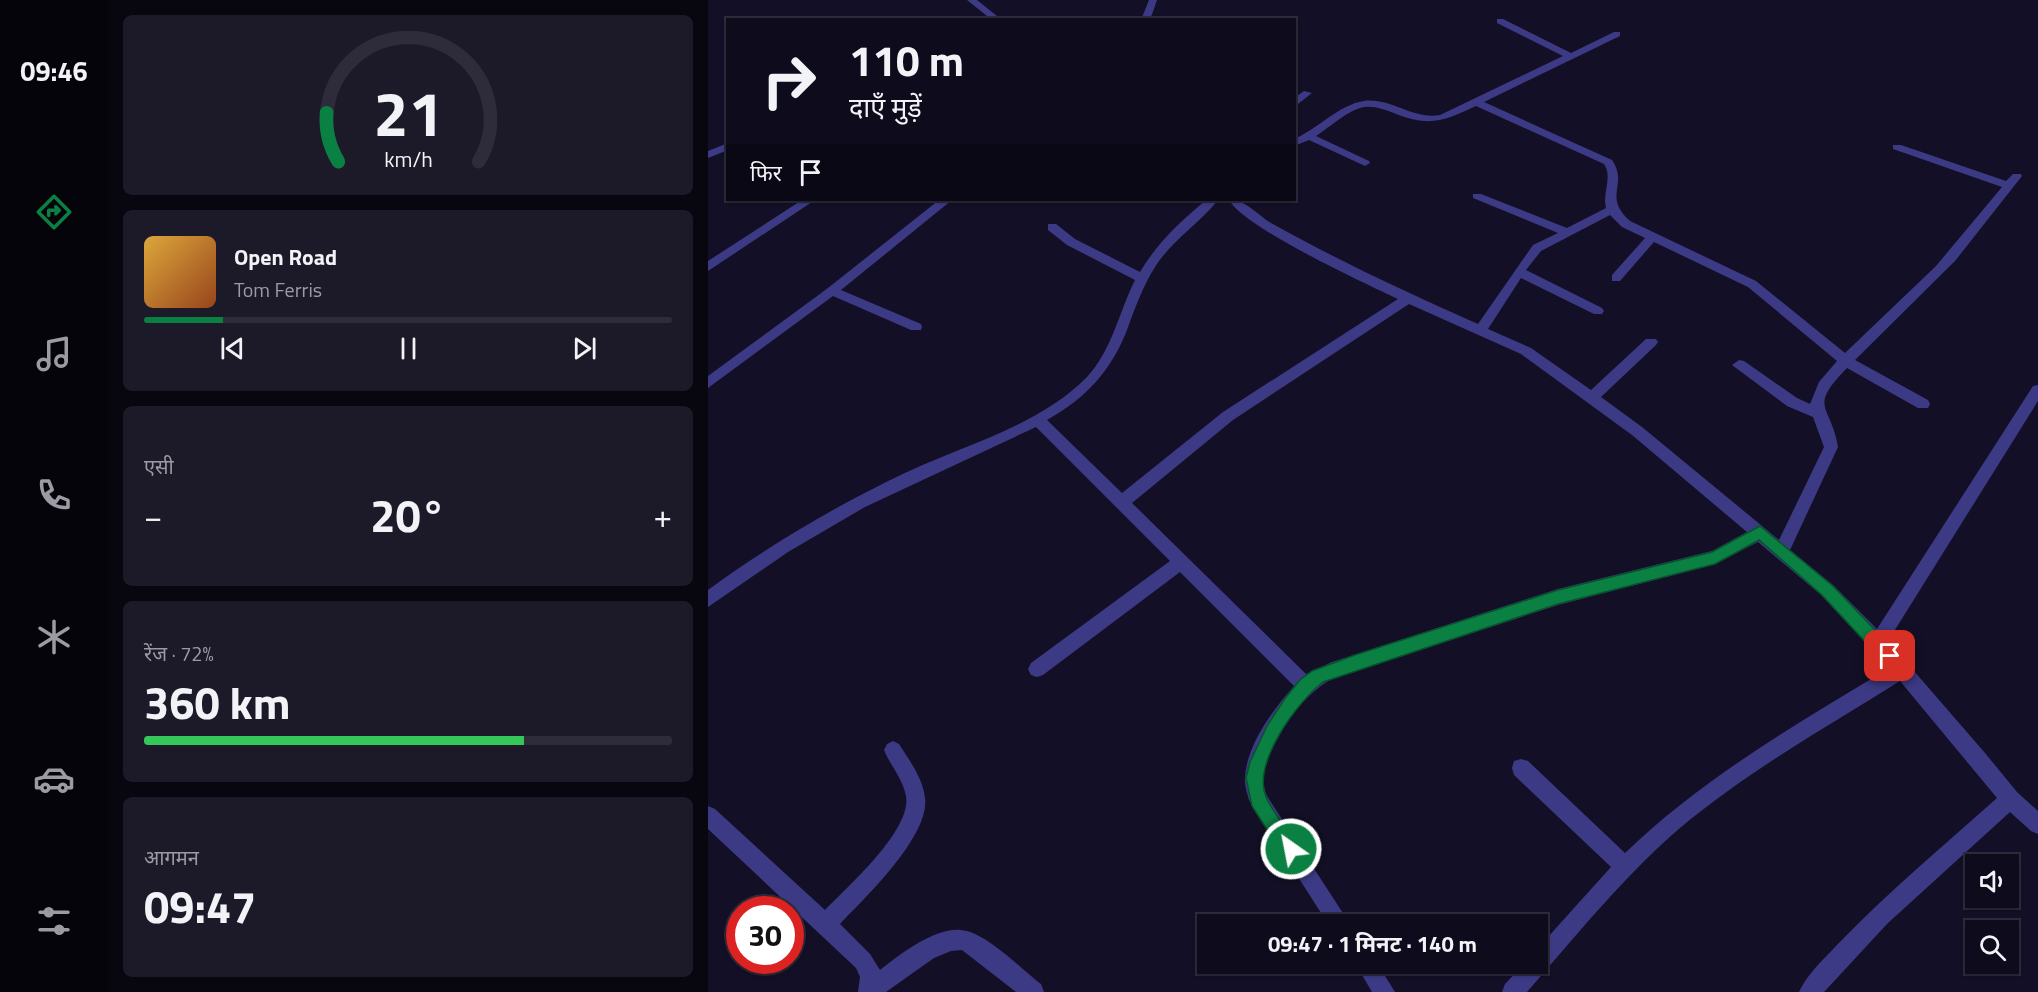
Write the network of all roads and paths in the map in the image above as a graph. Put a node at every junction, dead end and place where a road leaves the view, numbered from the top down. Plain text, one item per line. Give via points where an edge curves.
1 (971, 0) edge
2 (1153, 0) edge
3 (995, 18) edge
4 (1146, 18) edge
5 (1500, 21) dead end
6 (1617, 34) dead end
7 (1570, 56) junction
8 (1307, 93) dead end
9 (1296, 102) edge
10 (1478, 102) junction
11 (1310, 137) junction
12 (1296, 142) edge
13 (726, 147) edge
14 (1896, 147) dead end
15 (708, 155) edge
16 (1365, 163) dead end
17 (1477, 196) dead end
18 (807, 201) edge
19 (945, 201) edge
20 (1211, 201) edge
21 (1235, 201) edge
22 (1611, 210) junction
23 (1052, 227) dead end
24 (1567, 232) junction
25 (1653, 236) junction
26 (708, 267) edge
27 (1519, 272) junction
28 (1142, 278) junction
29 (1616, 278) dead end
30 (832, 291) junction
31 (1407, 299) junction
32 (1598, 311) dead end
33 (916, 327) dead end
34 (1481, 330) junction
35 (1651, 342) dead end
36 (1846, 361) junction
37 (1739, 365) dead end
38 (708, 383) edge
39 (2038, 390) edge
40 (1592, 397) junction
41 (1923, 404) dead end
42 (1818, 412) junction
43 (1037, 419) junction
44 (1121, 503) junction
45 (1760, 532) junction
46 (1782, 551) junction
47 (1180, 563) junction
48 (711, 592) edge
49 (1878, 642) junction
50 (1037, 669) dead end
51 (1902, 670) junction
52 (1306, 686) junction
53 (893, 750) dead end
54 (1521, 768) dead end
55 (2010, 799) junction
56 (708, 816) edge
57 (2038, 824) edge
58 (1624, 865) junction
59 (1333, 914) edge
60 (826, 924) junction
61 (1372, 974) edge
62 (870, 991) edge
63 (1033, 992) edge
64 (1384, 992) edge
65 (1513, 992) edge
66 (1809, 992) edge

1 - 3 street
2 - 4 street
5 - 7 street
6 - 7 street
7 - 10 street
8 - 9 street
10 - 11 street via 1435,120 1362,104
10 - 22 street via 1613,166
11 - 12 street
11 - 16 street
13 - 15 street
14 - 36 street via 2013,181 1952,258
17 - 24 street
18 - 26 street
19 - 30 street
20 - 28 street via 1171,238
21 - 31 street via 1264,224
22 - 24 street
22 - 25 street via 1626,224
23 - 28 street via 1071,242
24 - 27 street via 1537,248
25 - 29 street
25 - 36 street via 1752,284
27 - 32 street
27 - 34 street
28 - 43 street via 1108,358 1091,381
30 - 33 street
30 - 38 street
31 - 34 street
31 - 44 street via 1228,416
34 - 40 street via 1526,351
35 - 40 street
36 - 41 street
36 - 42 street via 1821,390
37 - 42 street via 1792,402
39 - 49 street
40 - 45 street
42 - 46 street via 1832,447
43 - 44 street
43 - 48 street via 854,504
44 - 47 street
45 - 46 street
45 - 52 street via 1715,557 1558,597 1332,670
46 - 49 street
47 - 50 street
47 - 52 street
49 - 51 street
51 - 55 street
51 - 58 street via 1722,783
52 - 59 street via 1273,732 1254,778 1258,800
53 - 60 street via 911,782 916,806 909,826 896,846
54 - 58 street
55 - 57 street
55 - 66 street via 1890,908
56 - 60 street
58 - 65 street
60 - 62 street via 863,961 872,975
61 - 64 street
62 - 63 street via 925,951 945,942 963,940

